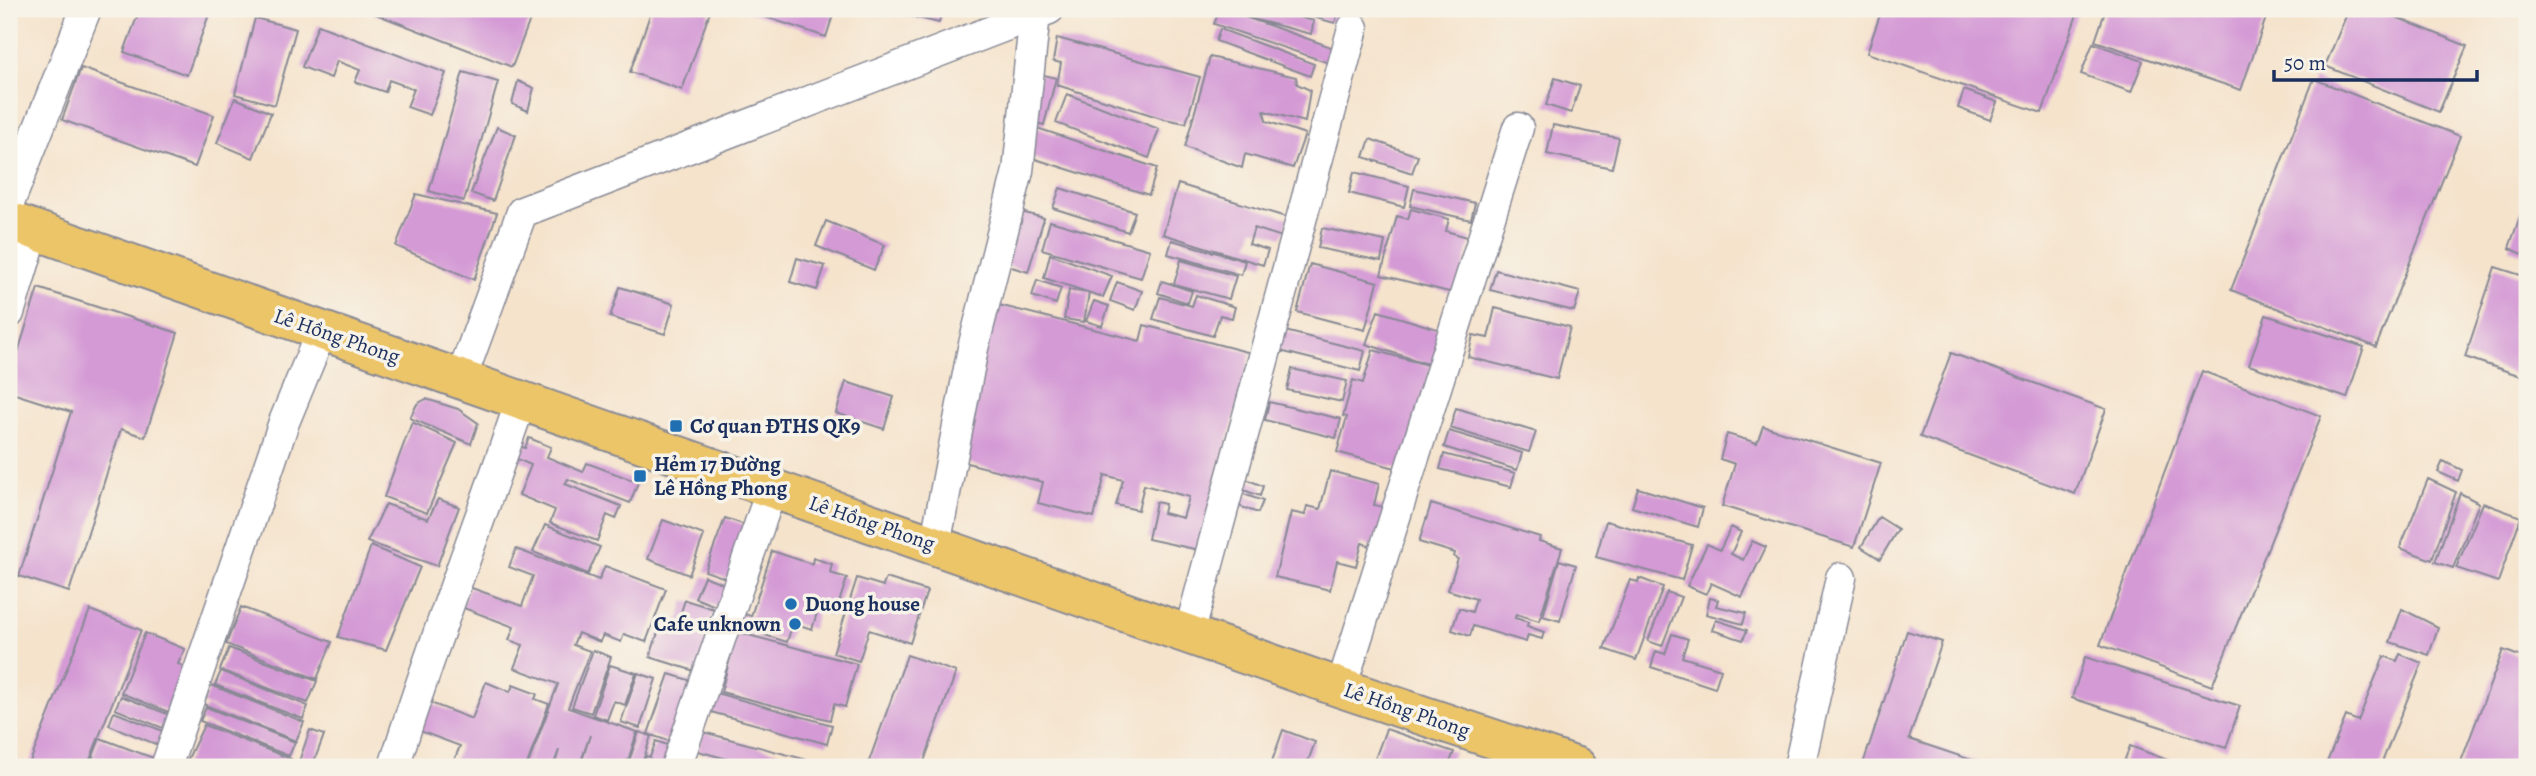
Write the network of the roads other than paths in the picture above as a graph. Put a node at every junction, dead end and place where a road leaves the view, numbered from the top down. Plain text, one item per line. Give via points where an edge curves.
1 (86, 9) edge
2 (1042, 11) edge
3 (1353, 28) dead end
4 (1518, 128) dead end
5 (17, 218) edge
6 (9, 313) edge
7 (322, 330) junction
8 (461, 379) junction
9 (521, 400) junction
10 (772, 488) junction
11 (934, 545) junction
12 (1841, 578) dead end
13 (1189, 634) junction
14 (1341, 688) junction
15 (166, 767) edge
16 (394, 767) edge
17 (676, 767) edge
18 (1577, 767) edge
19 (1798, 767) edge

1 - 5 street
2 - 8 street via 523,212
2 - 11 street via 1018,171 973,348
3 - 13 street
4 - 14 street
5 - 6 street
5 - 7 highway, Lê Hồng Phong
7 - 8 highway, Lê Hồng Phong
7 - 15 street via 284,422
8 - 9 highway, Lê Hồng Phong
9 - 10 highway, Lê Hồng Phong
9 - 16 street
10 - 11 highway, Lê Hồng Phong
10 - 17 street
11 - 13 highway, Lê Hồng Phong
12 - 19 street
13 - 14 highway, Lê Hồng Phong
14 - 18 highway, Lê Hồng Phong

